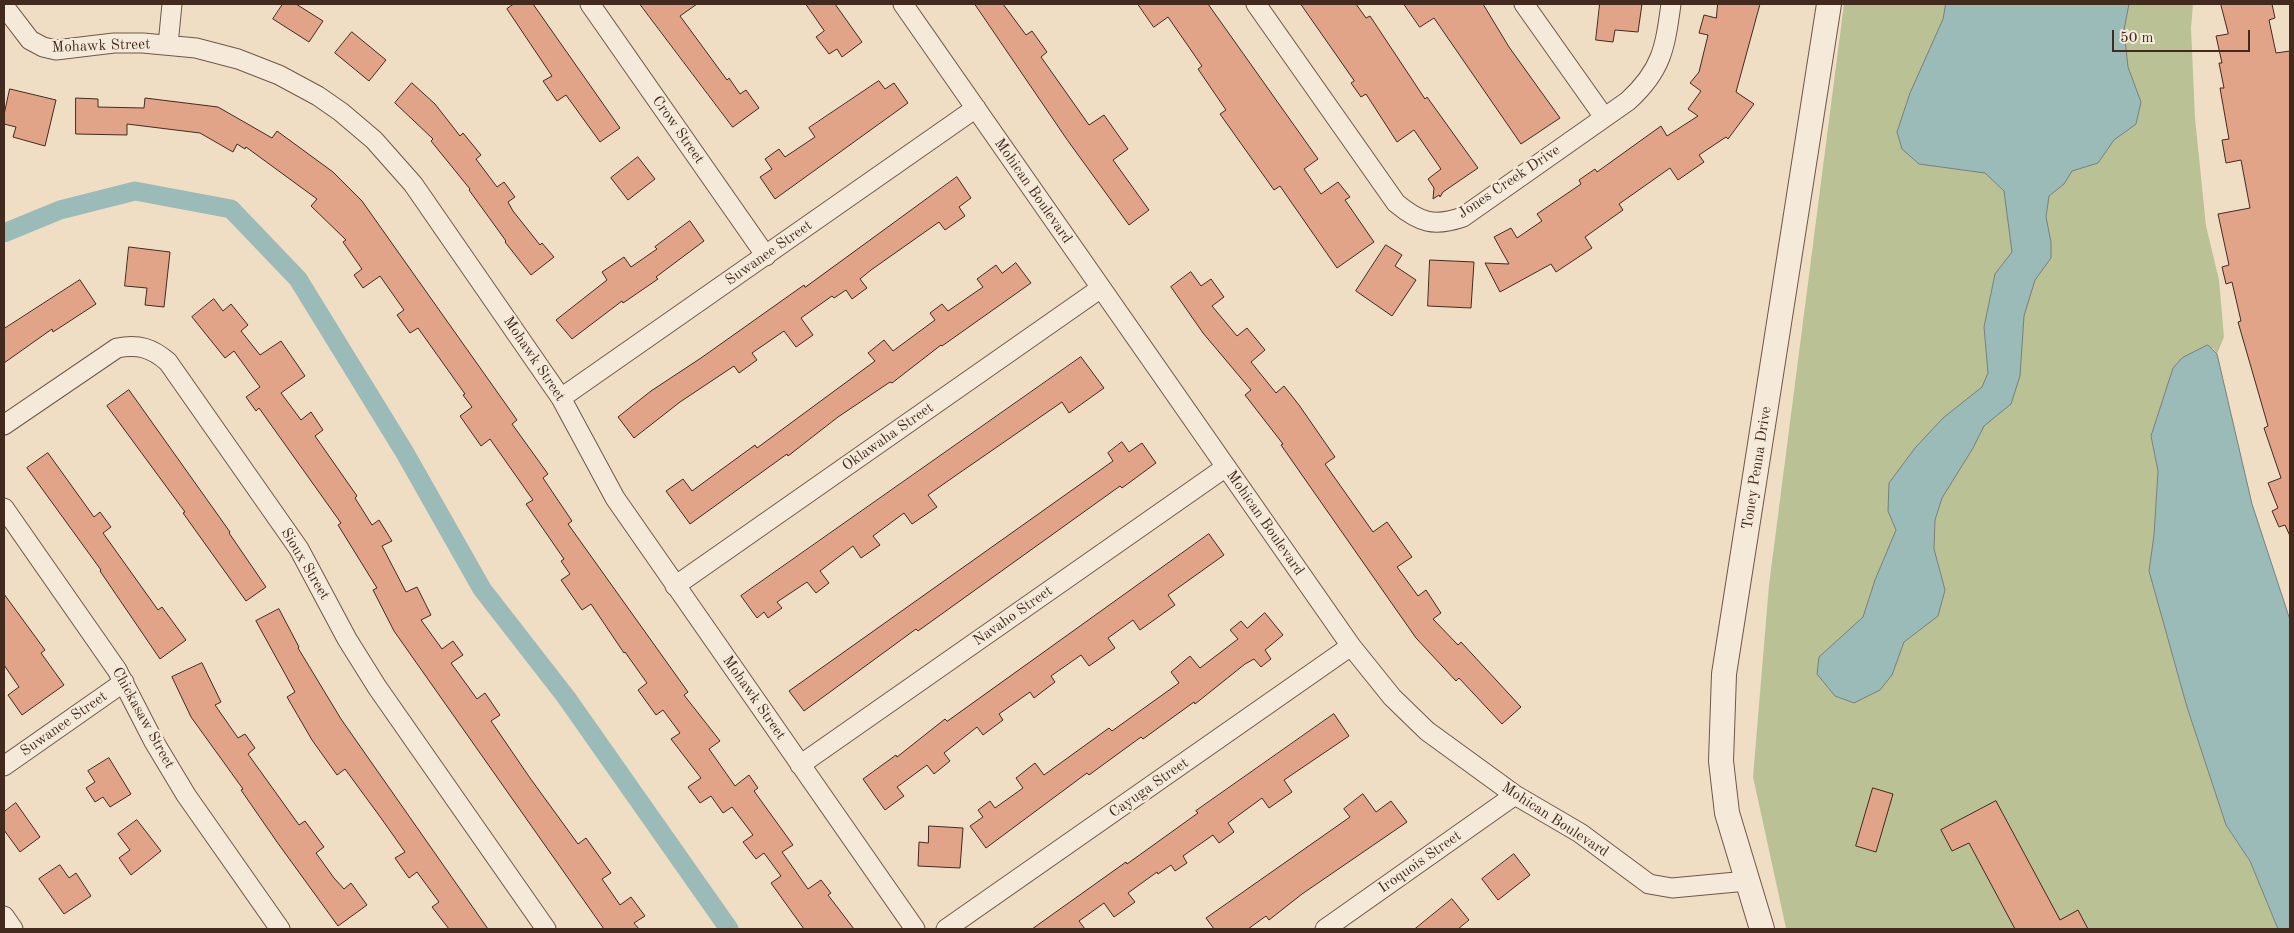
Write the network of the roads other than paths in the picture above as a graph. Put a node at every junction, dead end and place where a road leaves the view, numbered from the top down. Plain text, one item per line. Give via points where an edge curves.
1 (172, 4) edge
2 (590, 4) edge
3 (903, 4) edge
4 (1256, 4) edge
5 (1524, 4) edge
6 (1671, 4) edge
7 (1829, 4) edge
8 (4, 6) edge
9 (168, 44) junction
10 (976, 108) junction
11 (1604, 117) junction
12 (766, 256) junction
13 (1101, 288) junction
14 (561, 398) junction
15 (4, 425) edge
16 (1226, 467) junction
17 (4, 508) edge
18 (675, 586) junction
19 (1351, 646) junction
20 (124, 682) junction
21 (800, 765) junction
22 (4, 766) edge
23 (1515, 795) junction
24 (1748, 881) junction
25 (4, 916) edge
26 (13, 929) edge
27 (280, 929) edge
28 (546, 929) edge
29 (915, 929) edge
30 (946, 929) edge
31 (1325, 929) edge
32 (1762, 929) edge

1 - 9 street
2 - 12 street, Crow Street
3 - 10 street, Mohican Boulevard
4 - 11 street, Jones Creek Drive via 1396,203 1427,222 1445,223 1463,217
5 - 11 street
6 - 11 street, Jones Creek Drive via 1666,39 1657,68 1644,87
7 - 24 street, Toney Penna Drive via 1724,674 1721,761 1726,813
8 - 9 street, Mohawk Street via 25,35 42,47 56,50 114,43
9 - 14 street, Mohawk Street via 238,59 279,75 318,96 364,130 413,184
10 - 12 street, Suwanee Street
10 - 13 street, Mohican Boulevard
12 - 14 street, Suwanee Street
13 - 16 street, Mohican Boulevard
13 - 18 street, Oklawaha Street
14 - 18 street, Mohawk Street via 615,498
15 - 28 street, Sioux Street via 117,348 145,347 168,362 299,549 377,687
16 - 19 street, Mohican Boulevard
16 - 21 street, Navaho Street
17 - 20 street, Chickasaw Street
18 - 21 street, Mohawk Street
19 - 23 street, Mohican Boulevard via 1392,697 1427,731
19 - 30 street, Cayuga Street
20 - 22 street, Suwanee Street
20 - 27 street, Chickasaw Street via 186,795
21 - 29 street, Mohawk Street
23 - 24 street, Mohican Boulevard via 1580,833 1649,884 1672,888
23 - 31 street, Iroquois Street
24 - 32 street, Toney Penna Drive
25 - 26 street

